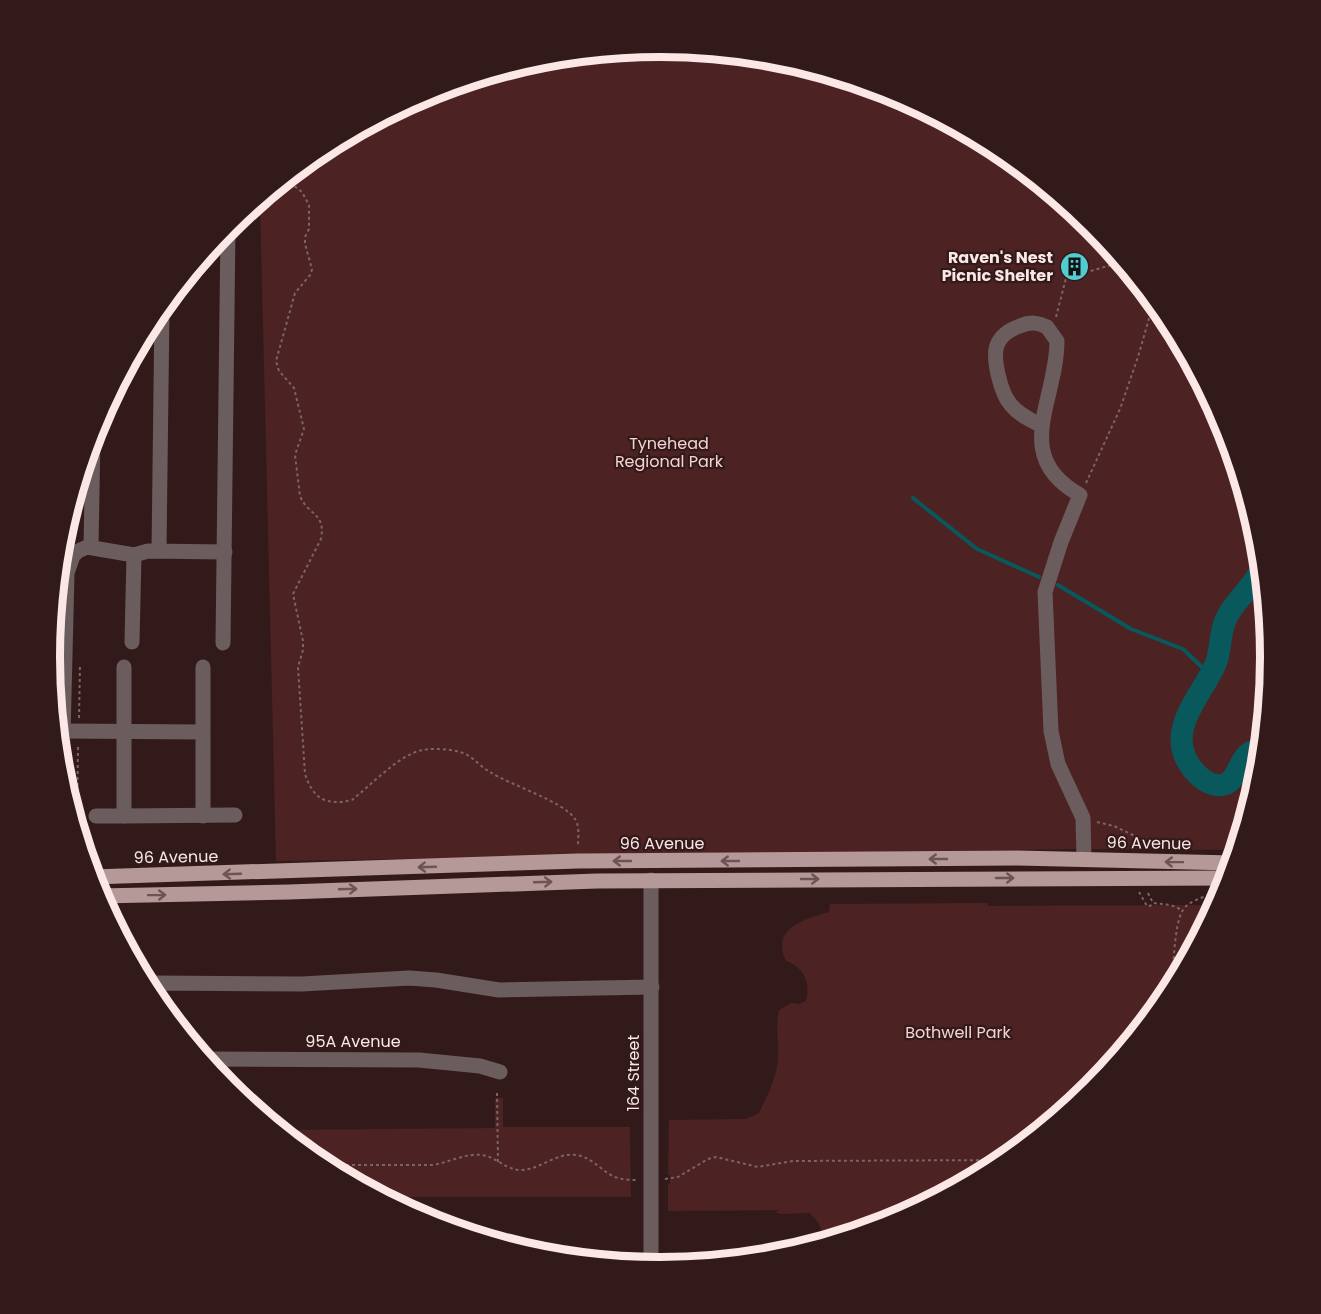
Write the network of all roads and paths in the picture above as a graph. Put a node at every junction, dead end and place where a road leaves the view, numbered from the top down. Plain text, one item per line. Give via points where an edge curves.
1 (291, 184) edge
2 (228, 241) edge
3 (1115, 264) edge
4 (1151, 312) edge
5 (162, 324) edge
6 (1049, 328) junction
7 (1042, 426) junction
8 (93, 463) edge
9 (1080, 495) junction
10 (91, 547) junction
11 (159, 551) junction
12 (225, 552) junction
13 (134, 555) junction
14 (66, 583) edge
15 (132, 642) dead end
16 (61, 643) edge
17 (224, 643) dead end
18 (124, 667) dead end
19 (202, 667) dead end
20 (62, 697) edge
21 (66, 731) edge
22 (123, 732) junction
23 (202, 732) junction
24 (235, 815) dead end
25 (96, 816) dead end
26 (124, 816) junction
27 (203, 816) junction
28 (1083, 818) junction
29 (578, 848) dead end
30 (1161, 848) dead end
31 (1084, 859) junction
32 (680, 861) junction
33 (1224, 863) edge
34 (102, 877) edge
35 (651, 880) junction
36 (1216, 885) edge
37 (1213, 891) edge
38 (1148, 892) dead end
39 (110, 896) edge
40 (1182, 910) junction
41 (1174, 967) edge
42 (158, 983) edge
43 (652, 987) junction
44 (215, 1059) edge
45 (500, 1072) dead end
46 (497, 1094) dead end
47 (987, 1160) edge
48 (498, 1162) junction
49 (341, 1165) edge
50 (657, 1179) dead end
51 (643, 1180) dead end
52 (651, 1257) edge

1 - 29 path via 309,205 305,244 312,269 295,293 276,362 294,388 304,429 296,455 300,496 320,518 323,531 292,594 303,641 298,667 304,774 317,796 342,803 352,800 413,753 459,751 491,773 564,809 578,825
2 - 12 street
3 - 6 path via 1066,278 1054,324
4 - 9 path via 1120,409
5 - 11 street
6 - 7 street via 1057,341 1057,352
6 - 7 street via 1028,323 1008,330 997,344 999,379 1009,404
7 - 9 street via 1041,448 1051,471
8 - 10 street
9 - 28 street via 1045,592 1051,731 1058,764
10 - 13 street
10 - 14 street via 78,551 69,563
11 - 12 street
11 - 13 street
12 - 17 street
13 - 15 street
16 - 20 street
18 - 22 street
19 - 23 street
21 - 22 street
22 - 23 street
22 - 26 street
23 - 27 street
24 - 27 street
25 - 26 street
26 - 27 street
28 - 30 path via 1114,826
28 - 31 street
31 -> 32 main road, 96 Avenue
33 -> 31 main road, 96 Avenue
32 -> 34 main road, 96 Avenue
32 - 35 main road
35 -> 36 main road, 96 Avenue
39 -> 35 main road, 96 Avenue
35 - 43 street, 164 Street
37 - 40 path
38 - 40 path via 1153,903
40 - 41 path
42 - 43 street via 302,984 409,978 499,990
43 - 52 street, 164 Street
44 - 45 street, 95A Avenue via 419,1060 480,1066
46 - 48 path
47 - 50 path via 794,1161 758,1167 716,1157 674,1179
48 - 49 path via 473,1155 432,1165
48 - 51 path via 519,1170 530,1169 574,1154 586,1157 615,1177

